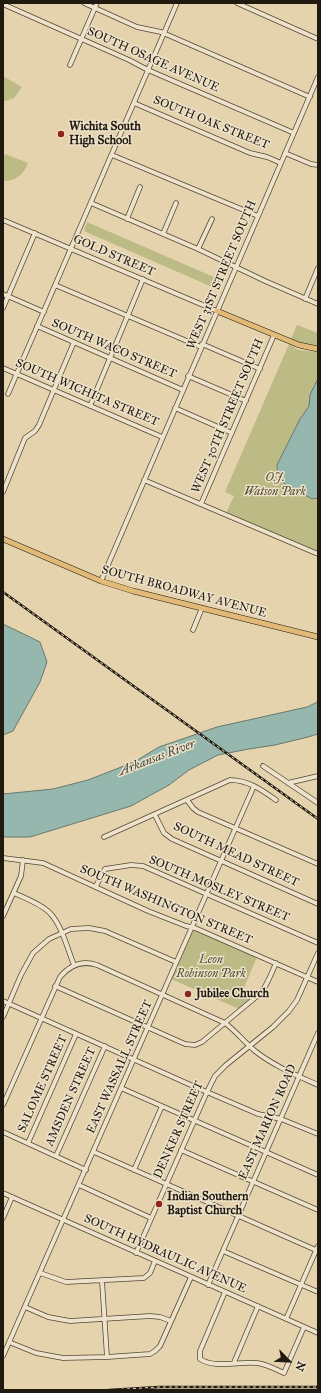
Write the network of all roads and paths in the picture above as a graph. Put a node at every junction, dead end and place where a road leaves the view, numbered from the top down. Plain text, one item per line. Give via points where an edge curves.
1 (84, 3) edge
2 (97, 3) edge
3 (177, 3) edge
4 (236, 3) edge
5 (5, 6) edge
6 (95, 8) junction
7 (164, 34) junction
8 (81, 39) junction
9 (318, 39) edge
10 (70, 65) dead end
11 (148, 70) junction
12 (318, 77) edge
13 (310, 97) junction
14 (134, 103) junction
15 (294, 133) junction
16 (285, 153) junction
17 (112, 154) junction
18 (281, 163) junction
19 (318, 165) edge
20 (140, 187) dead end
21 (91, 203) junction
22 (176, 203) dead end
23 (258, 216) junction
24 (127, 219) junction
25 (212, 219) dead end
26 (3, 220) edge
27 (35, 233) junction
28 (162, 234) junction
29 (71, 249) junction
30 (198, 249) junction
31 (236, 267) junction
32 (318, 268) edge
33 (143, 279) junction
34 (55, 285) junction
35 (3, 294) edge
36 (8, 296) junction
37 (305, 298) junction
38 (318, 304) edge
39 (3, 308) edge
40 (217, 311) junction
41 (44, 312) junction
42 (127, 316) junction
43 (37, 326) junction
44 (274, 335) junction
45 (74, 342) junction
46 (202, 346) junction
47 (318, 349) edge
48 (110, 358) junction
49 (3, 368) edge
50 (260, 368) junction
51 (16, 374) junction
52 (188, 376) junction
53 (54, 390) junction
54 (183, 390) junction
55 (8, 394) dead end
56 (246, 401) junction
57 (90, 406) junction
58 (175, 408) junction
59 (232, 433) junction
60 (162, 437) junction
61 (144, 480) junction
62 (3, 492) edge
63 (201, 504) junction
64 (3, 539) edge
65 (318, 554) edge
66 (101, 581) junction
67 (202, 608) junction
68 (193, 630) dead end
69 (318, 637) edge
70 (263, 766) dead end
71 (318, 776) edge
72 (288, 783) junction
73 (254, 786) junction
74 (187, 800) junction
75 (276, 800) dead end
76 (318, 803) edge
77 (155, 815) junction
78 (235, 828) junction
79 (104, 837) dead end
80 (3, 858) edge
81 (23, 860) junction
82 (221, 861) junction
83 (318, 864) edge
84 (96, 886) junction
85 (14, 893) junction
86 (206, 894) junction
87 (318, 904) edge
88 (3, 916) edge
89 (192, 927) junction
90 (61, 932) junction
91 (318, 943) edge
92 (318, 953) edge
93 (176, 962) junction
94 (276, 964) junction
95 (74, 965) junction
96 (306, 977) junction
97 (318, 982) edge
98 (55, 986) junction
99 (162, 995) junction
100 (3, 1001) edge
101 (9, 1004) junction
102 (3, 1017) edge
103 (41, 1018) junction
104 (225, 1023) junction
105 (148, 1027) junction
106 (76, 1034) junction
107 (318, 1034) edge
108 (105, 1046) junction
109 (250, 1046) junction
110 (134, 1059) junction
111 (299, 1076) junction
112 (318, 1085) edge
113 (121, 1088) junction
114 (206, 1092) junction
115 (3, 1105) edge
116 (162, 1106) junction
117 (281, 1119) junction
118 (194, 1120) junction
119 (3, 1132) edge
120 (318, 1134) edge
121 (28, 1144) junction
122 (181, 1150) junction
123 (94, 1152) junction
124 (266, 1152) junction
125 (56, 1156) junction
126 (86, 1170) junction
127 (134, 1170) junction
128 (318, 1175) edge
129 (253, 1182) junction
130 (166, 1184) junction
131 (79, 1185) junction
132 (3, 1193) edge
133 (12, 1197) junction
134 (318, 1210) edge
135 (238, 1216) junction
136 (3, 1218) edge
137 (151, 1218) junction
138 (64, 1220) junction
139 (317, 1249) edge
140 (223, 1251) junction
141 (136, 1253) junction
142 (156, 1261) junction
143 (40, 1273) junction
144 (191, 1277) junction
145 (102, 1281) junction
146 (208, 1285) junction
147 (301, 1285) junction
148 (225, 1292) junction
149 (318, 1292) edge
150 (258, 1306) junction
151 (25, 1307) junction
152 (105, 1319) junction
153 (286, 1319) junction
154 (171, 1321) junction
155 (304, 1327) junction
156 (318, 1333) edge
157 (9, 1342) junction
158 (3, 1356) edge
159 (107, 1357) junction
160 (234, 1363) junction

1 - 6 street
2 - 6 street
3 - 7 street
4 - 9 street
5 - 8 street, SOUTH OSAGE AVENUE
6 - 7 street via 137,26
6 - 8 street
7 - 11 street
7 - 13 street
8 - 10 street
8 - 11 street, SOUTH OSAGE AVENUE
11 - 14 street
11 - 15 street, SOUTH OSAGE AVENUE
12 - 13 street, WEST 31ST STREET SOUTH
13 - 15 street, WEST 31ST STREET SOUTH
14 - 17 street
14 - 18 street, SOUTH OAK STREET via 250,153
15 - 16 street, WEST 31ST STREET SOUTH
16 - 18 street, WEST 31ST STREET SOUTH
16 - 19 street
17 - 21 street
17 - 23 street
18 - 23 street, WEST 31ST STREET SOUTH
20 - 24 street
21 - 24 street
21 - 29 street
22 - 28 street
23 - 31 street, WEST 31ST STREET SOUTH
24 - 28 street
25 - 30 street
26 - 27 street, GOLD STREET
27 - 29 street, GOLD STREET
27 - 36 street
28 - 30 street
29 - 33 street, GOLD STREET
29 - 34 street
30 - 31 street
31 - 37 street
31 - 40 street, WEST 31ST STREET SOUTH
32 - 37 street
33 - 40 street, GOLD STREET
33 - 42 street
34 - 41 street
34 - 42 street
35 - 36 street, SOUTH WACO STREET
36 - 39 street
36 - 41 street, SOUTH WACO STREET
37 - 38 street
40 - 44 main road
40 - 46 street, WEST 31ST STREET SOUTH
41 - 43 street
42 - 46 street
42 - 48 street
43 - 45 street, SOUTH WACO STREET
43 - 51 street
44 - 47 main road
44 - 50 street, WEST 30TH STREET SOUTH
45 - 48 street, SOUTH WACO STREET
45 - 53 street
46 - 50 street
46 - 52 street, WEST 31ST STREET SOUTH
48 - 54 street, SOUTH WACO STREET
48 - 57 street
49 - 51 street, SOUTH WICHITA STREET
50 - 56 street, WEST 30TH STREET SOUTH
51 - 53 street, SOUTH WICHITA STREET
51 - 55 street
52 - 54 street, WEST 31ST STREET SOUTH
52 - 56 street, SOUTH WACO STREET
53 - 57 street, SOUTH WICHITA STREET
53 - 62 street via 39,426 26,436
54 - 58 street, WEST 31ST STREET SOUTH
56 - 59 street, WEST 30TH STREET SOUTH
57 - 60 street, SOUTH WICHITA STREET
58 - 59 street, SOUTH WICHITA STREET
58 - 60 street, WEST 31ST STREET SOUTH
59 - 63 street, WEST 30TH STREET SOUTH
60 - 61 street, WEST 31ST STREET SOUTH
61 - 63 street
61 - 66 street, WEST 31ST STREET SOUTH
63 - 65 street
64 - 66 main road, SOUTH BROADWAY AVENUE
66 - 67 main road, SOUTH BROADWAY AVENUE
67 - 68 street
67 - 69 main road, SOUTH BROADWAY AVENUE
70 - 72 street
71 - 72 street
72 - 76 street
73 - 74 street via 243,781 230,780
73 - 75 street
73 - 78 street, EAST WASSALL STREET
74 - 77 street
74 - 78 street via 198,812
77 - 79 street
77 - 82 street, SOUTH MEAD STREET via 164,833 172,839
78 - 82 street, EAST WASSALL STREET
78 - 83 street
80 - 81 street, SOUTH WASHINGTON STREET
81 - 84 street, SOUTH WASHINGTON STREET via 43,863
81 - 85 street via 21,876
82 - 86 street, EAST WASSALL STREET
82 - 87 street, SOUTH MEAD STREET
84 - 86 street, SOUTH MOSLEY STREET via 105,869 131,865 143,866
84 - 89 street, SOUTH WASHINGTON STREET via 148,911
85 - 88 street
85 - 90 street via 48,912 58,923
86 - 89 street, EAST WASSALL STREET
86 - 91 street, SOUTH MOSLEY STREET
89 - 93 street, EAST WASSALL STREET
89 - 94 street, SOUTH WASHINGTON STREET
90 - 93 street via 80,928 105,931
90 - 95 street
90 - 101 street via 33,953
92 - 96 street
93 - 99 street, EAST WASSALL STREET
94 - 96 street, SOUTH WASHINGTON STREET
94 - 104 street via 262,992
95 - 98 street via 62,974
95 - 99 street via 94,964
96 - 97 street, SOUTH WASHINGTON STREET
96 - 109 street, DENKER STREET via 289,1011
98 - 103 street
98 - 105 street
99 - 104 street
99 - 105 street, EAST WASSALL STREET
100 - 101 street
101 - 102 street
101 - 103 street
103 - 106 street
103 - 115 street
104 - 105 street via 196,1045 185,1044
104 - 109 street
105 - 110 street, EAST WASSALL STREET
106 - 108 street
106 - 121 street, SALOME STREET
107 - 111 street, EAST MARION ROAD
108 - 110 street
108 - 125 street, AMSDEN STREET
109 - 111 street via 270,1062
109 - 114 street, DENKER STREET via 215,1076
110 - 113 street, EAST WASSALL STREET
110 - 114 street
111 - 112 street
111 - 117 street, EAST MARION ROAD
113 - 116 street
113 - 123 street, EAST WASSALL STREET
114 - 117 street via 258,1114
114 - 118 street, DENKER STREET
116 - 118 street
116 - 127 street
117 - 120 street
117 - 124 street, EAST MARION ROAD
118 - 122 street, DENKER STREET
118 - 124 street
119 - 121 street
121 - 125 street
122 - 129 street
122 - 130 street, DENKER STREET
123 - 126 street, EAST WASSALL STREET
123 - 127 street
124 - 128 street
124 - 129 street, EAST MARION ROAD
125 - 126 street
126 - 131 street, EAST WASSALL STREET
127 - 130 street
129 - 134 street
129 - 135 street, EAST MARION ROAD
130 - 135 street
130 - 137 street, DENKER STREET
131 - 137 street
131 - 138 street, EAST WASSALL STREET
132 - 133 street, SOUTH HYDRAULIC AVENUE
133 - 136 street
133 - 138 street, SOUTH HYDRAULIC AVENUE
135 - 139 street
135 - 140 street, EAST MARION ROAD
137 - 141 street, DENKER STREET
138 - 141 street, SOUTH HYDRAULIC AVENUE
138 - 143 street, EAST WASSALL STREET
139 - 147 street
140 - 146 street, EAST MARION ROAD
140 - 147 street
141 - 142 street, SOUTH HYDRAULIC AVENUE
142 - 144 street, SOUTH HYDRAULIC AVENUE
142 - 145 street via 150,1273 144,1278
143 - 145 street via 66,1282
143 - 151 street, EAST WASSALL STREET
144 - 146 street, SOUTH HYDRAULIC AVENUE
144 - 154 street
145 - 152 street
146 - 148 street, SOUTH HYDRAULIC AVENUE
147 - 149 street
147 - 153 street
148 - 150 street, SOUTH HYDRAULIC AVENUE
148 - 160 street via 203,1342 200,1359 205,1362
150 - 153 street, SOUTH HYDRAULIC AVENUE
150 - 160 street
151 - 152 street via 58,1320
151 - 157 street, EAST WASSALL STREET
152 - 154 street via 156,1316
152 - 159 street
153 - 155 street, SOUTH HYDRAULIC AVENUE
154 - 159 street via 160,1346 153,1353
155 - 156 street, SOUTH HYDRAULIC AVENUE
155 - 160 street via 284,1373 263,1364
157 - 158 street, EAST WASSALL STREET
157 - 159 street via 28,1351 54,1358

